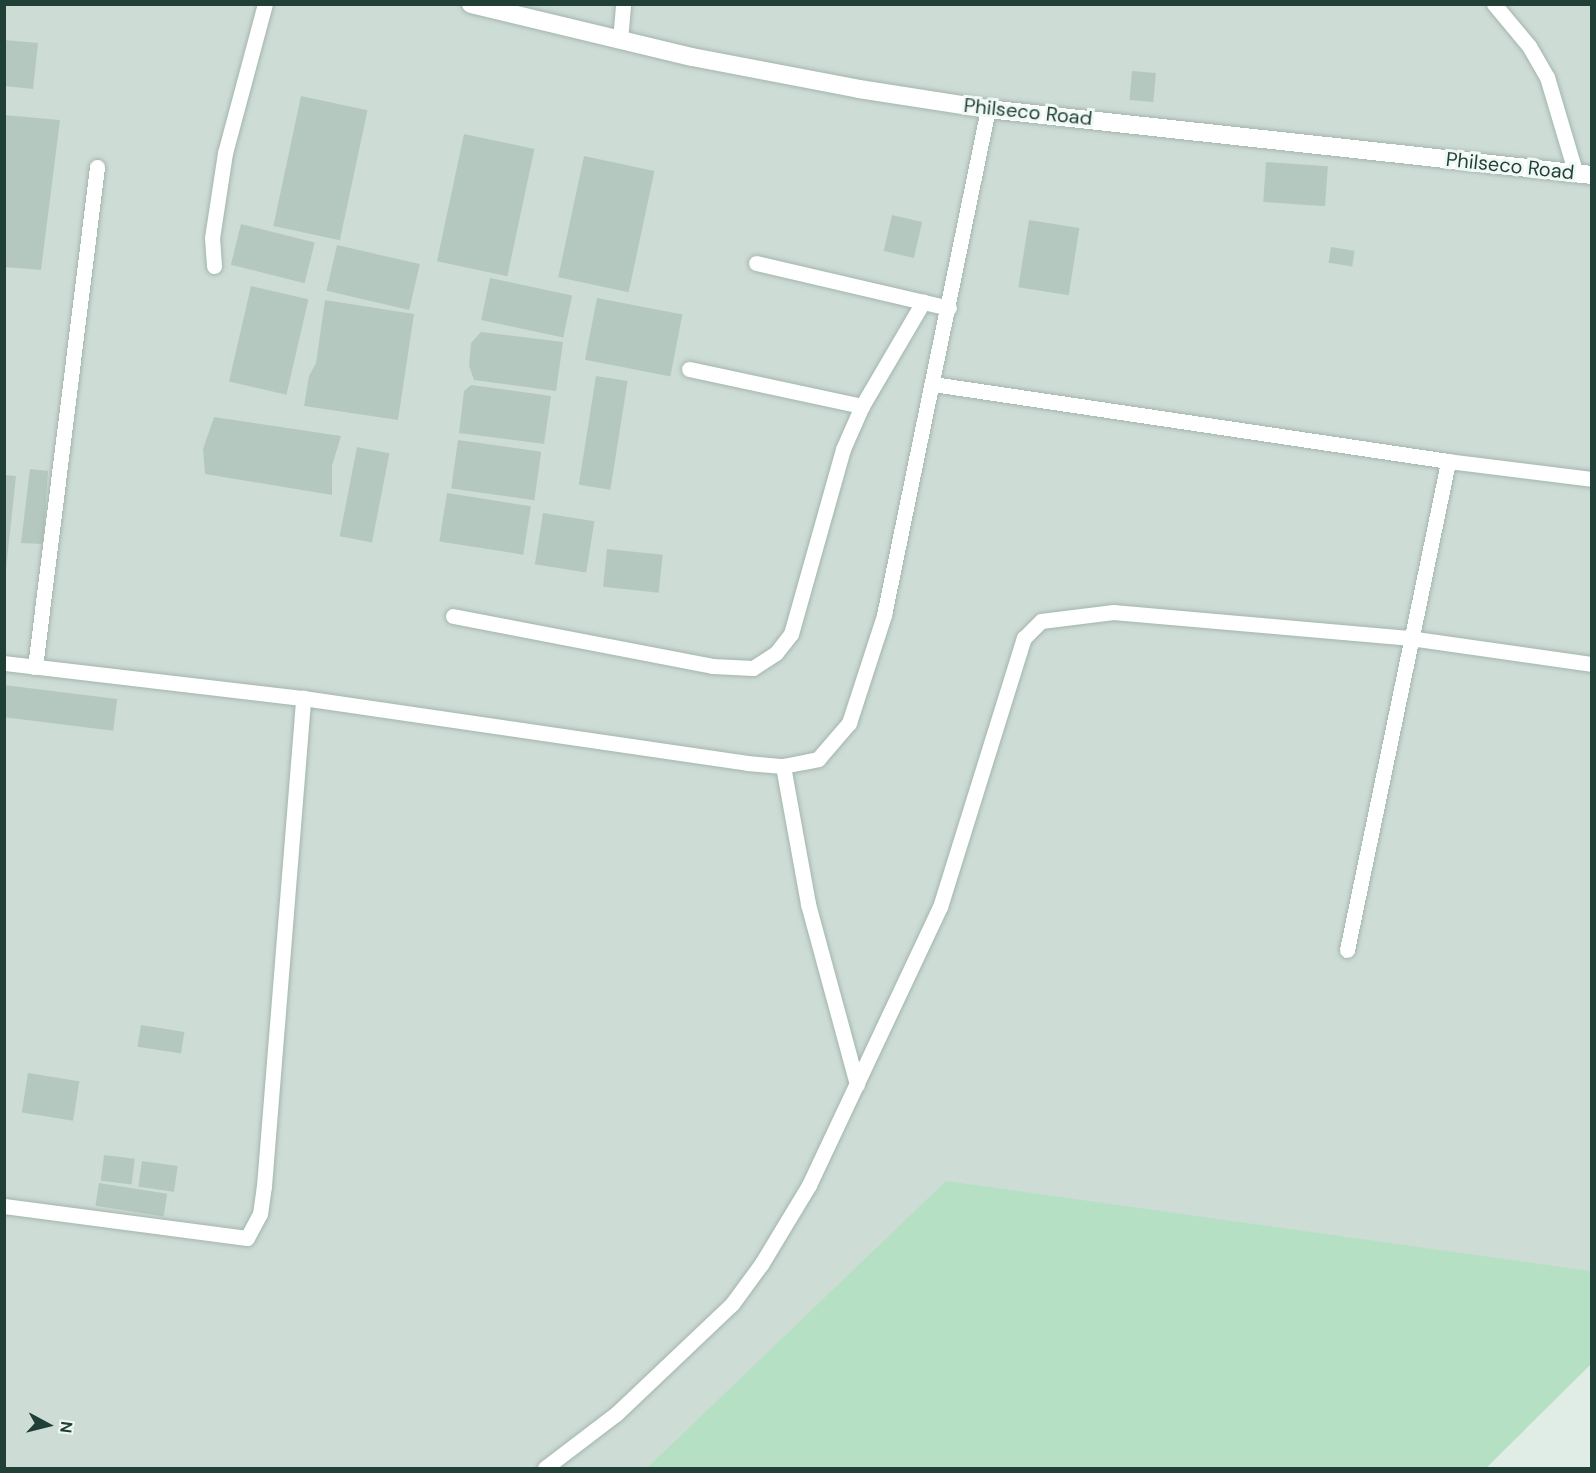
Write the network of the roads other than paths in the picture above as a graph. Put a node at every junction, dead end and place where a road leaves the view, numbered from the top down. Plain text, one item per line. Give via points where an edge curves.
1 (266, 4) edge
2 (471, 4) edge
3 (623, 4) edge
4 (1494, 4) edge
5 (620, 40) junction
6 (988, 109) junction
7 (97, 166) dead end
8 (1584, 174) edge
9 (756, 263) dead end
10 (213, 266) dead end
11 (923, 302) junction
12 (949, 308) junction
13 (689, 369) dead end
14 (933, 384) junction
15 (862, 405) junction
16 (1448, 461) junction
17 (1592, 479) edge
18 (453, 616) dead end
19 (1409, 639) junction
20 (4, 663) edge
21 (1592, 664) edge
22 (36, 667) junction
23 (303, 698) junction
24 (783, 766) junction
25 (1347, 950) dead end
26 (857, 1084) junction
27 (4, 1206) edge
28 (545, 1468) edge

1 - 10 lane via 225,153 212,238
2 - 5 street, Philseco Road
3 - 5 lane
4 - 8 lane via 1529,46 1547,77
5 - 6 street, Philseco Road via 768,72
6 - 8 street, Philseco Road
6 - 12 lane
7 - 22 lane
9 - 11 lane
11 - 12 lane
11 - 15 lane
12 - 14 lane
13 - 15 lane
14 - 16 lane
14 - 24 lane via 884,615 849,723 818,759
15 - 18 lane via 827,496 790,634 776,653 753,668 712,666
16 - 17 lane
16 - 19 lane
19 - 21 lane
19 - 25 lane
19 - 26 lane via 1113,612 1041,621 1024,638 940,907
20 - 22 lane
22 - 23 lane
23 - 24 lane
23 - 27 lane via 264,1186 260,1214 247,1238
24 - 26 lane via 808,904
26 - 28 lane via 809,1185 732,1304 616,1414

